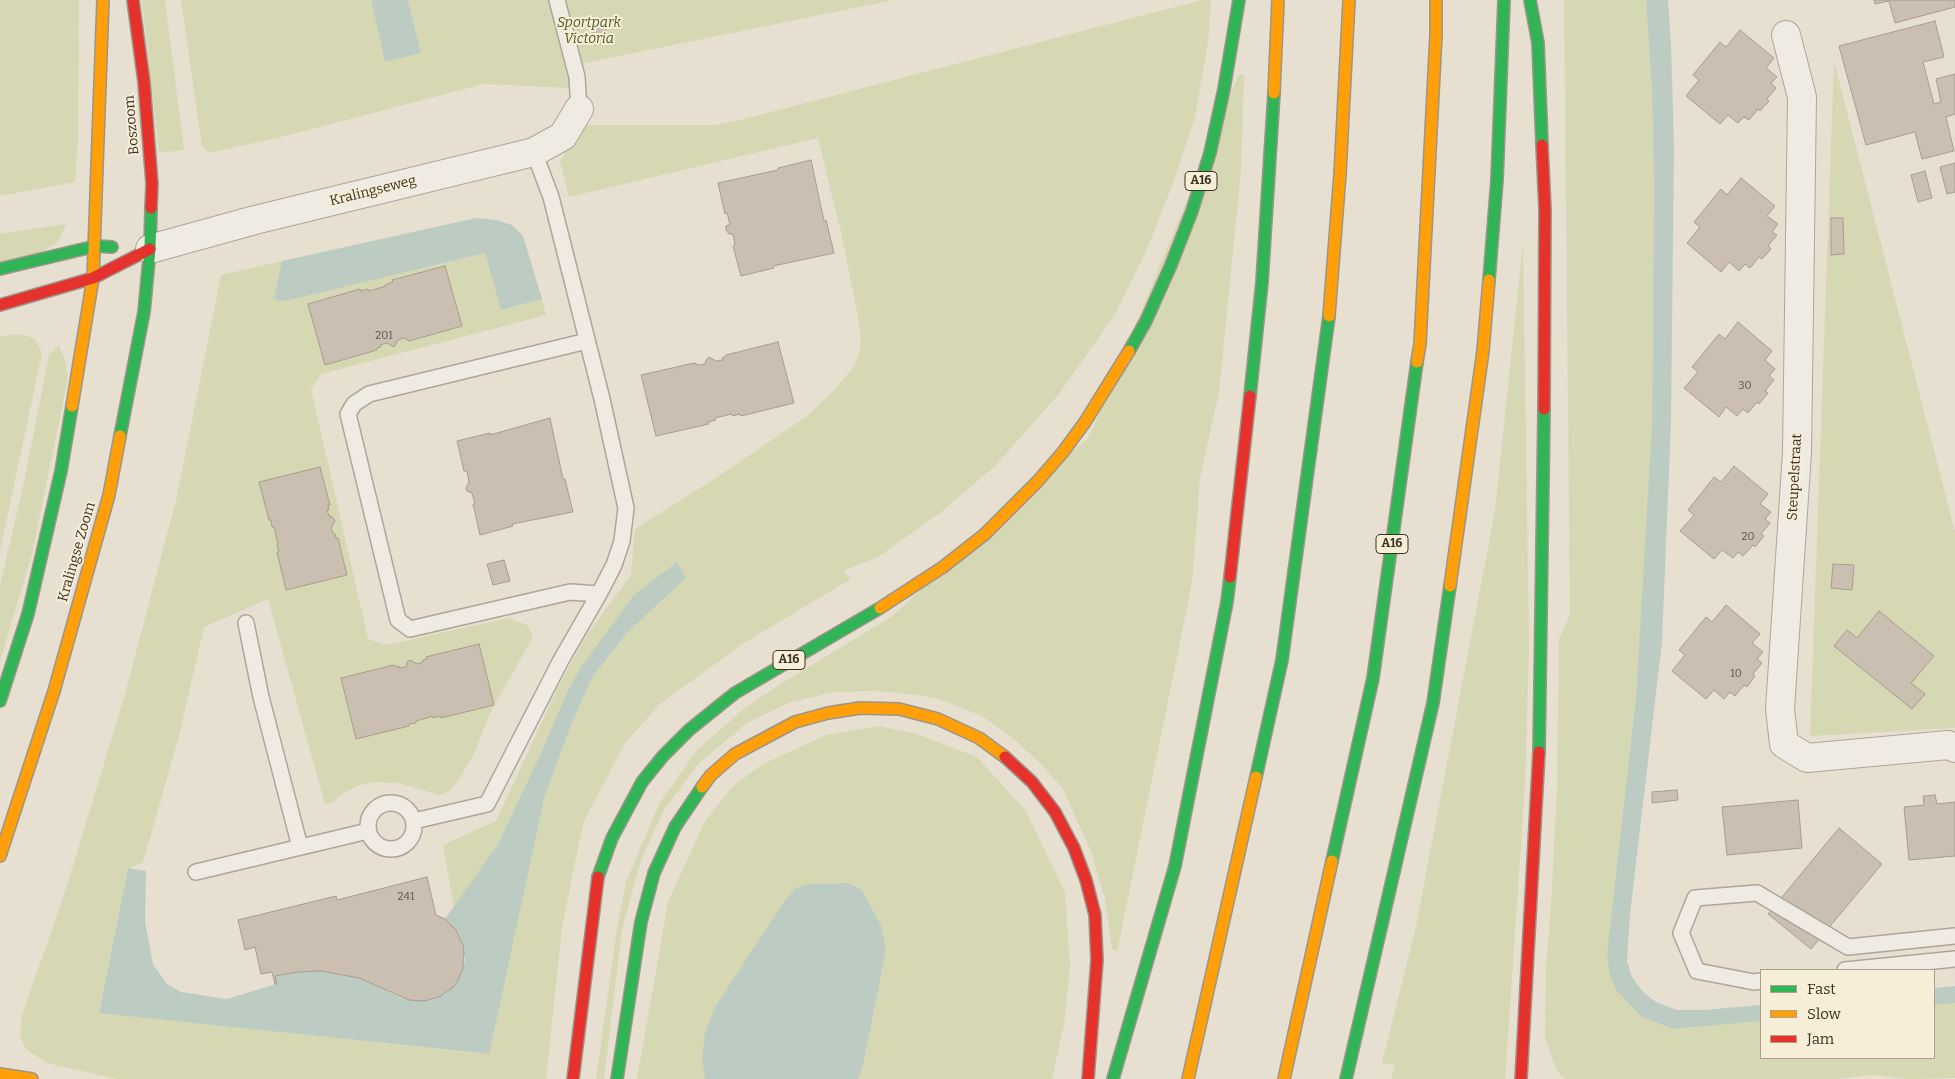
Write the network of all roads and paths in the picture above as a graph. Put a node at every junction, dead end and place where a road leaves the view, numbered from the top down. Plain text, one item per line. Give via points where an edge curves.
1 (103, 0) edge
2 (133, 0) edge
3 (557, 0) edge
4 (1239, 0) edge
5 (1278, 0) edge
6 (1436, 0) edge
7 (1504, 0) edge
8 (1530, 0) edge
9 (1349, 3) edge
10 (1786, 35) dead end
11 (579, 108) joint
12 (534, 152) junction
13 (96, 246) junction
14 (150, 249) junction
15 (0, 269) edge
16 (94, 278) junction
17 (0, 305) edge
18 (588, 341) junction
19 (599, 594) junction
20 (246, 623) dead end
21 (0, 701) edge
22 (1955, 748) edge
23 (414, 821) junction
24 (368, 831) junction
25 (300, 847) junction
26 (0, 856) edge
27 (196, 872) dead end
28 (1955, 936) edge
29 (1955, 960) edge
30 (1856, 969) edge
31 (1760, 981) edge
32 (0, 1074) edge
33 (1346, 1077) edge
34 (32, 1079) edge
35 (573, 1079) edge
36 (617, 1079) edge
37 (1088, 1079) edge
38 (1113, 1079) edge
39 (1188, 1079) edge
40 (1284, 1079) edge
41 (1521, 1079) edge

1 - 13 main road
2 - 14 main road, Boszoom via 144,82 152,184
3 - 11 lane via 577,77
4 - 35 main road, A16 via 1210,152 1171,265 1146,321 1117,372 1063,452 985,534 880,608 735,693 689,730 642,782 612,838 598,877
5 - 38 main road via 1262,282 1227,602 1175,866
6 - 40 main road, A16 via 1420,344 1380,629 1373,678
7 - 33 main road via 1497,180 1483,351 1435,683
8 - 41 main road via 1538,43 1545,210 1543,498 1538,791
9 - 39 main road via 1327,335 1282,660
10 - 22 street, Steupelstraat via 1802,97 1797,452 1780,709 1784,744 1807,758 1948,745
11 - 12 street, Kralingseweg via 563,136
12 - 14 street, Kralingseweg
12 - 18 lane via 551,198
13 - 14 main road, Kralingseweg
13 - 15 main road, Kralingseweg
13 - 16 main road
14 - 16 main road, Kralingseweg
14 - 26 main road, Kralingse Zoom via 144,312 109,495 54,691
16 - 17 main road, Kralingseweg
16 - 21 main road via 61,471 28,614
18 - 19 lane via 626,508 622,542
18 - 19 lane via 369,394 354,404 348,414 398,620 410,628 570,592
19 - 23 lane via 487,804
20 - 25 lane via 261,697
23 - 24 lane via 404,806 386,804 371,814
23 - 24 lane via 411,839 396,848 379,846
24 - 25 lane
25 - 27 lane
28 - 31 lane via 1848,947 1757,894 1695,898 1681,933 1697,970
29 - 30 lane
32 - 34 main road
36 - 37 main road via 641,922 654,873 675,827 693,798 711,775 736,754 760,740 796,722 860,708 899,709 938,719 979,738 1032,782 1055,812 1074,848 1095,915 1097,960

